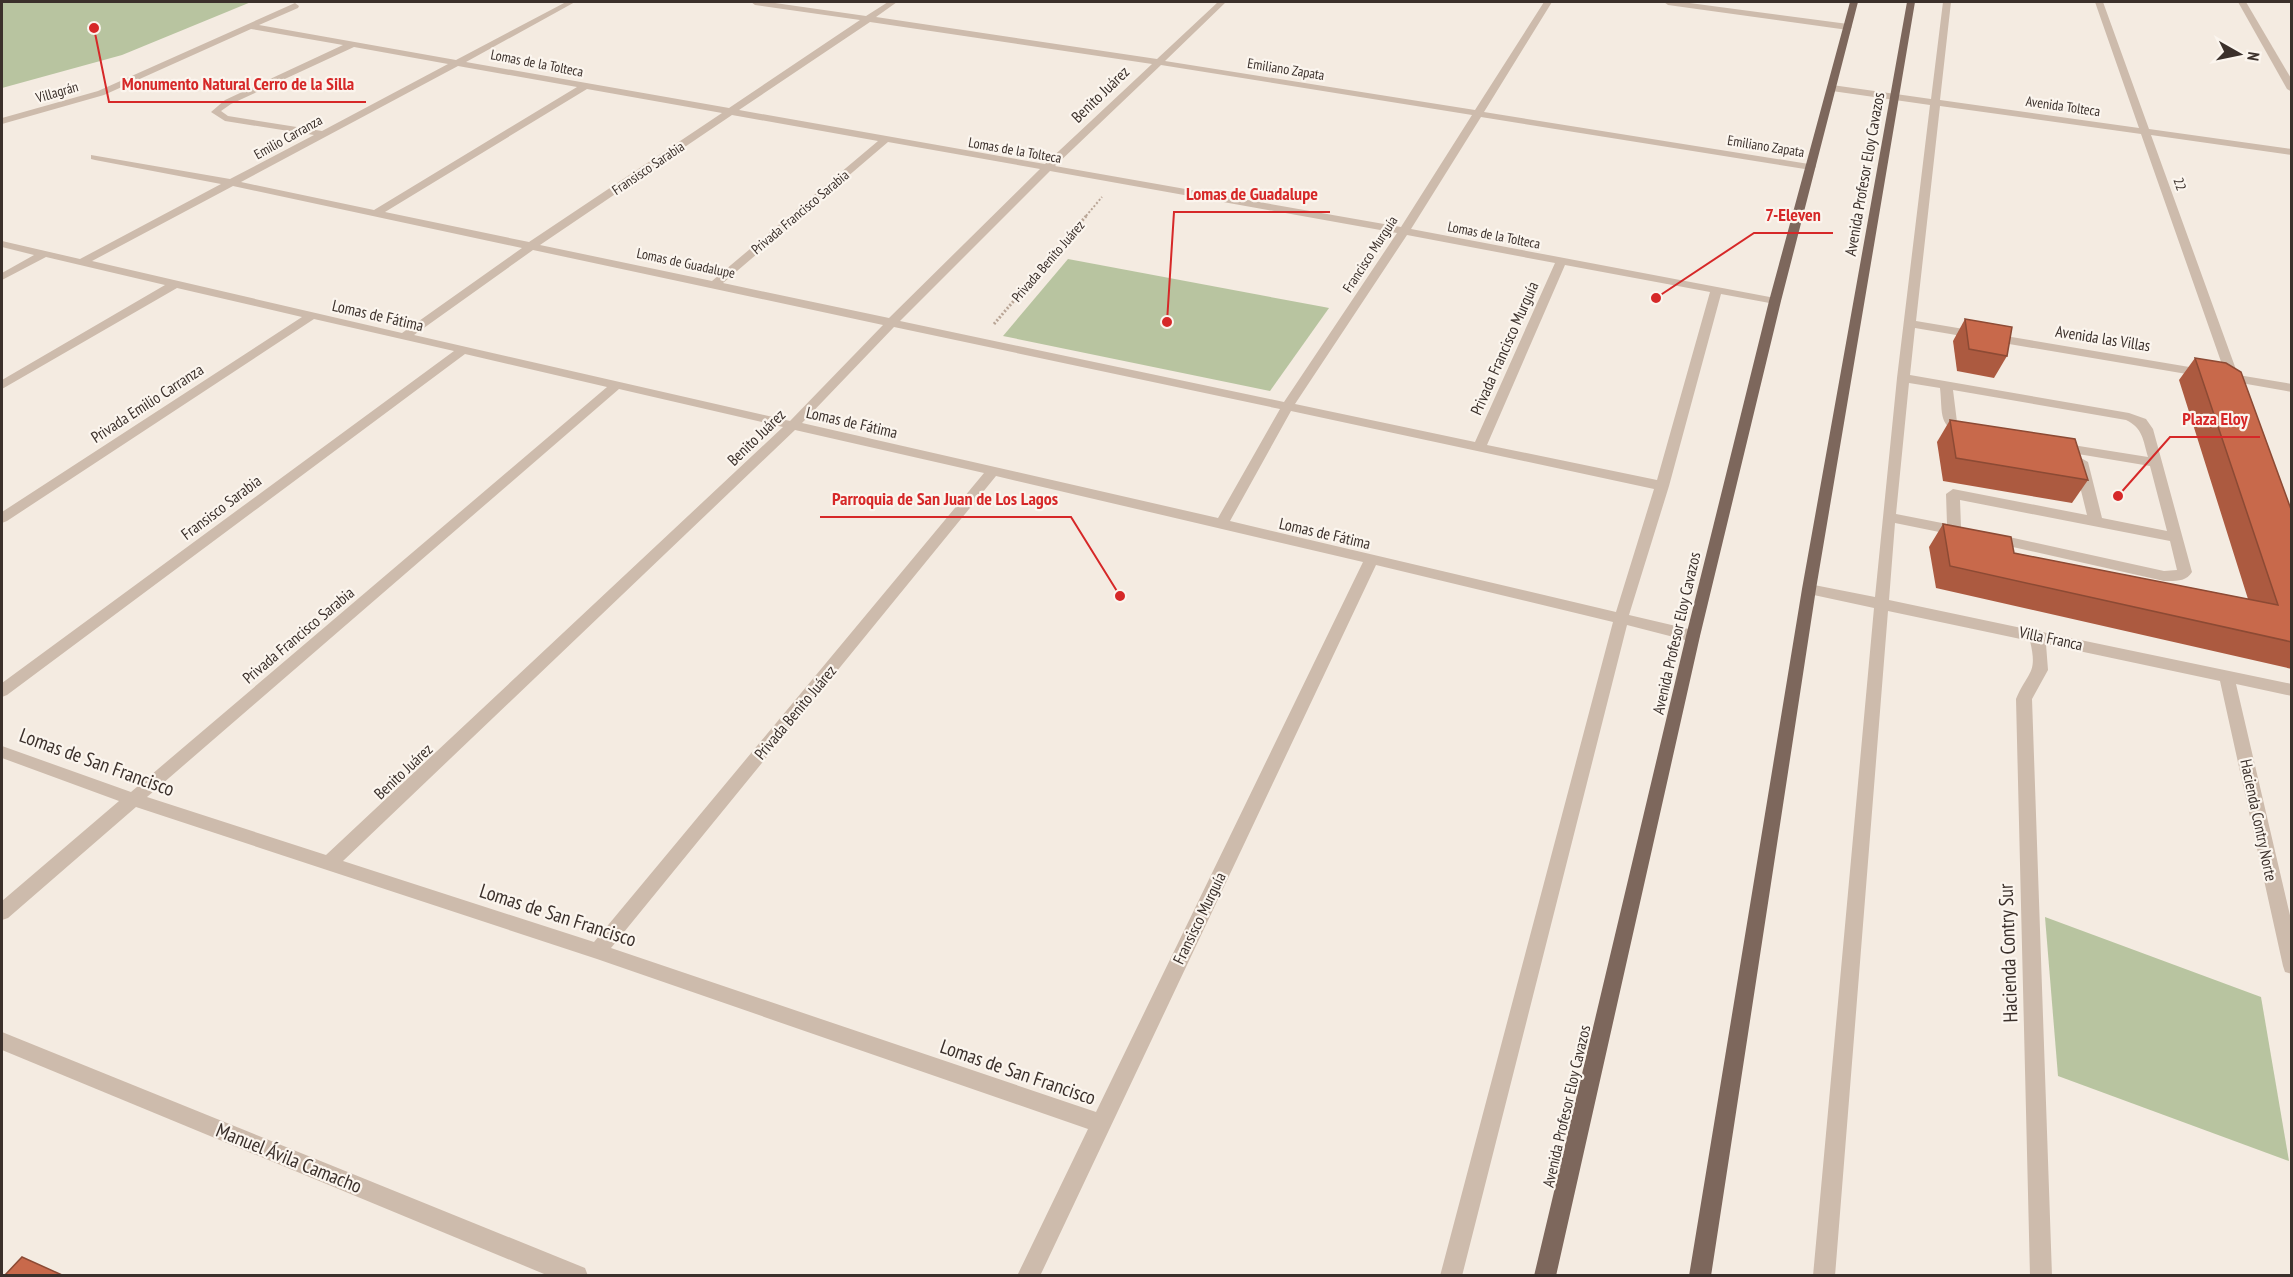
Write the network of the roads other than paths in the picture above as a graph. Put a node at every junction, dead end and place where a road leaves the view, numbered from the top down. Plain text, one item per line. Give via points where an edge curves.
1 (571, 2) edge
2 (755, 2) edge
3 (893, 2) edge
4 (1222, 2) edge
5 (1548, 2) edge
6 (1668, 2) edge
7 (1854, 2) edge
8 (1911, 2) edge
9 (1947, 2) edge
10 (2099, 2) edge
11 (2242, 2) edge
12 (295, 6) dead end
13 (868, 19) junction
14 (250, 26) junction
15 (1848, 27) junction
16 (353, 44) junction
17 (455, 62) junction
18 (1157, 62) junction
19 (585, 86) junction
20 (1832, 88) junction
21 (2292, 89) edge
22 (1896, 96) junction
23 (1934, 102) junction
24 (1477, 112) junction
25 (729, 113) junction
26 (2, 122) edge
27 (2145, 131) junction
28 (320, 133) junction
29 (885, 140) junction
30 (2292, 152) edge
31 (95, 158) dead end
32 (1811, 167) junction
33 (1046, 169) junction
34 (233, 183) junction
35 (375, 213) junction
36 (1404, 231) junction
37 (2, 244) edge
38 (531, 246) junction
39 (44, 254) junction
40 (1561, 261) junction
41 (82, 262) junction
42 (2, 277) edge
43 (175, 284) junction
44 (715, 284) junction
45 (1716, 290) junction
46 (1775, 301) junction
47 (311, 316) junction
48 (893, 321) junction
49 (1909, 323) junction
50 (404, 337) junction
51 (462, 351) junction
52 (2233, 377) junction
53 (1904, 378) junction
54 (1946, 384) junction
55 (2, 385) edge
56 (616, 385) junction
57 (2292, 388) edge
58 (2240, 399) edge
59 (1288, 406) junction
60 (793, 425) junction
61 (1978, 432) edge
62 (2045, 444) edge
63 (1479, 448) junction
64 (2079, 451) junction
65 (2155, 462) junction
66 (992, 472) junction
67 (1662, 486) junction
68 (1889, 517) junction
69 (2, 518) edge
70 (2096, 522) junction
71 (1221, 525) junction
72 (1954, 530) junction
73 (2175, 537) junction
74 (1371, 561) junction
75 (1809, 589) junction
76 (1881, 603) junction
77 (1621, 618) junction
78 (2036, 634) junction
79 (1694, 636) junction
80 (2226, 675) junction
81 (2292, 690) edge
82 (2, 691) edge
83 (2, 752) edge
84 (132, 799) junction
85 (329, 863) junction
86 (2, 912) edge
87 (597, 951) junction
88 (2292, 966) edge
89 (2, 1041) edge
90 (1100, 1123) junction
91 (577, 1275) edge
92 (1028, 1275) edge
93 (1451, 1275) edge
94 (1545, 1275) edge
95 (1700, 1275) edge
96 (1824, 1275) edge
97 (2041, 1275) edge

1 - 17 street, Emilio Carranza
2 - 13 street, Emiliano Zapata
3 - 13 street, Fransisco Sarabia
4 - 18 street, Benito Juárez
5 - 24 street, Francisco Murguía
6 - 15 street
7 - 15 main road, Avenida Profesor Eloy Cavazos
8 - 22 main road, Avenida Profesor Eloy Cavazos
9 - 23 street
10 - 27 street, 22
11 - 21 street
12 - 14 street, Villagrán
13 - 18 street, Emiliano Zapata
13 - 25 street, Fransisco Sarabia
14 - 16 street, Lomas de la Tolteca
14 - 26 street, Villagrán via 101,93
15 - 20 main road, Avenida Profesor Eloy Cavazos
16 - 17 street, Lomas de la Tolteca
16 - 28 street via 228,102 216,112 225,118
17 - 19 street, Lomas de la Tolteca
17 - 28 street, Emilio Carranza
18 - 24 street, Emiliano Zapata
18 - 33 street, Benito Juárez
19 - 25 street, Lomas de la Tolteca
19 - 35 street
20 - 22 street, Avenida Tolteca
20 - 32 main road, Avenida Profesor Eloy Cavazos
22 - 23 street, Avenida Tolteca
22 - 75 main road, Avenida Profesor Eloy Cavazos
23 - 27 street, Avenida Tolteca
23 - 49 street
24 - 32 street, Emiliano Zapata
24 - 36 street, Francisco Murguía
25 - 29 street, Lomas de la Tolteca
25 - 38 street, Fransisco Sarabia
27 - 30 street, Avenida Tolteca
27 - 52 street, 22
28 - 34 street, Emilio Carranza
29 - 33 street, Lomas de la Tolteca
29 - 44 street, Privada Francisco Sarabia
31 - 34 street, Lomas de Guadalupe
32 - 46 main road, Avenida Profesor Eloy Cavazos
33 - 36 street, Lomas de la Tolteca
33 - 48 street, Benito Juárez
34 - 35 street, Lomas de Guadalupe
34 - 41 street, Emilio Carranza
35 - 38 street, Lomas de Guadalupe
36 - 40 street, Lomas de la Tolteca
36 - 59 street, Francisco Murguía
37 - 39 street, Lomas de Fátima
38 - 44 street, Lomas de Guadalupe
38 - 50 street, Fransisco Sarabia
39 - 41 street, Lomas de Fátima
39 - 42 street
40 - 45 street, Lomas de la Tolteca
40 - 63 street, Privada Francisco Murguía
41 - 43 street, Lomas de Fátima
43 - 47 street, Lomas de Fátima
43 - 55 street
44 - 48 street, Lomas de Guadalupe
45 - 46 street, Lomas de la Tolteca
45 - 67 street
46 - 79 main road, Avenida Profesor Eloy Cavazos
47 - 50 street, Lomas de Fátima
47 - 69 street, Privada Emilio Carranza
48 - 59 street, Lomas de Guadalupe
48 - 60 street, Benito Juárez
49 - 52 street, Avenida las Villas
49 - 53 street
50 - 51 street, Lomas de Fátima
51 - 56 street, Lomas de Fátima
51 - 82 street, Fransisco Sarabia
52 - 57 street, Avenida las Villas
52 - 58 street, 22
53 - 54 street
53 - 68 street
54 - 61 street via 1952,426
54 - 65 street via 2137,420 2147,429
56 - 60 street, Lomas de Fátima
56 - 84 street, Privada Francisco Sarabia
59 - 63 street, Lomas de Guadalupe
59 - 71 street, Francisco Murguía
60 - 66 street, Lomas de Fátima
60 - 85 street, Benito Juárez
62 - 64 street
63 - 67 street, Lomas de Guadalupe
64 - 65 street
64 - 70 street
65 - 73 street
66 - 71 street, Lomas de Fátima
66 - 87 street, Privada Benito Juárez
67 - 77 street
68 - 72 street
68 - 76 street
70 - 72 street via 1953,494
70 - 73 street
71 - 74 street, Lomas de Fátima
72 - 73 street via 2175,577 2185,572
74 - 77 street, Lomas de Fátima
74 - 90 street, Fransisco Murguía
75 - 76 street, Villa Franca
75 - 95 main road, Avenida Profesor Eloy Cavazos
76 - 78 street, Villa Franca
76 - 96 street
77 - 79 street, Lomas de Fátima
77 - 93 street
78 - 80 street, Villa Franca
78 - 97 street, Hacienda Contry Sur via 2040,673 2024,699
79 - 94 main road, Avenida Profesor Eloy Cavazos
80 - 81 street, Villa Franca
80 - 88 street, Hacienda Contry Norte
83 - 84 street, Lomas de San Francisco
84 - 85 street, Lomas de San Francisco
84 - 86 street, Privada Francisco Sarabia
85 - 87 street, Lomas de San Francisco
87 - 90 street, Lomas de San Francisco
89 - 91 street, Manuel Ávila Camacho
90 - 92 street, Fransisco Murguía

